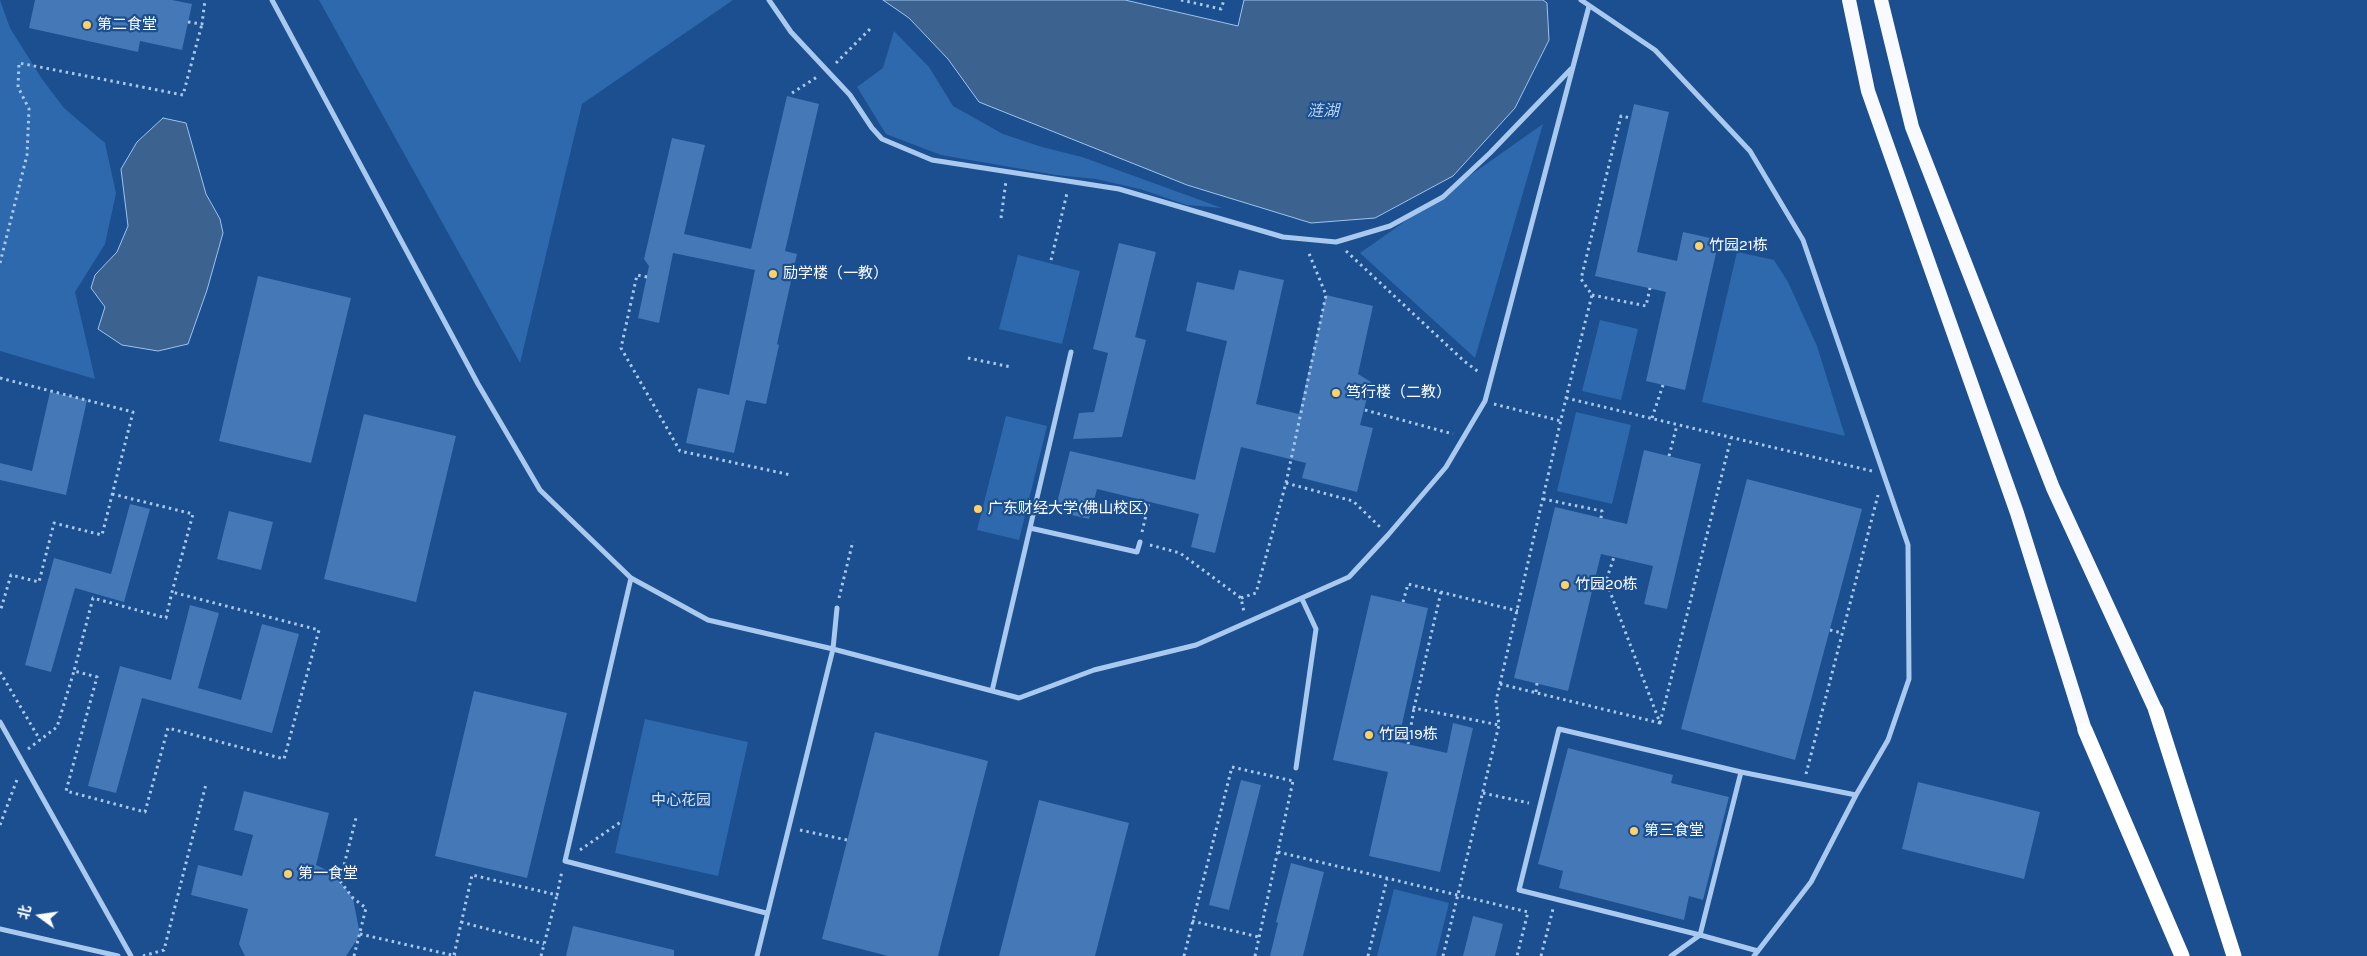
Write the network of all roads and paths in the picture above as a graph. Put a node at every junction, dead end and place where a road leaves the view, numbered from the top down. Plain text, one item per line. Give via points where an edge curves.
1 (205, 0) edge
2 (272, 0) edge
3 (769, 0) edge
4 (1181, 0) edge
5 (1224, 0) edge
6 (1581, 0) edge
7 (1849, 0) edge
8 (1881, 0) edge
9 (1589, 6) junction
10 (188, 22) dead end
11 (202, 24) junction
12 (871, 28) dead end
13 (1572, 68) junction
14 (828, 71) junction
15 (792, 93) dead end
16 (1631, 118) dead end
17 (1007, 173) junction
18 (1070, 182) junction
19 (1001, 218) dead end
20 (1303, 239) junction
21 (1336, 242) junction
22 (1051, 260) dead end
23 (0, 263) edge
24 (647, 277) dead end
25 (1650, 288) dead end
26 (1592, 295) junction
27 (1071, 352) dead end
28 (968, 358) dead end
29 (1011, 366) dead end
30 (0, 378) edge
31 (1490, 380) junction
32 (1663, 385) dead end
33 (1566, 398) junction
34 (1485, 401) junction
35 (1365, 410) dead end
36 (1652, 418) junction
37 (1561, 421) junction
38 (1677, 425) junction
39 (1437, 430) dead end
40 (1731, 438) junction
41 (1669, 456) dead end
42 (1883, 474) junction
43 (791, 475) dead end
44 (1286, 483) junction
45 (112, 494) junction
46 (1543, 499) junction
47 (1149, 502) dead end
48 (1601, 518) dead end
49 (1030, 528) junction
50 (1388, 535) junction
51 (853, 541) dead end
52 (1140, 542) junction
53 (1614, 557) dead end
54 (631, 578) junction
55 (172, 592) junction
56 (1441, 592) junction
57 (1241, 598) junction
58 (1302, 600) junction
59 (1403, 602) dead end
60 (837, 608) joint
61 (1518, 611) junction
62 (0, 612) edge
63 (1246, 623) junction
64 (1830, 630) dead end
65 (1842, 633) junction
66 (833, 649) junction
67 (74, 671) junction
68 (0, 672) edge
69 (1537, 683) dead end
70 (1500, 684) junction
71 (992, 691) junction
72 (1536, 692) junction
73 (1414, 708) junction
74 (2156, 711) joint
75 (0, 722) edge
76 (1660, 723) junction
77 (1499, 725) junction
78 (2085, 730) joint
79 (40, 740) junction
80 (1408, 744) dead end
81 (19, 756) junction
82 (23, 764) junction
83 (1296, 768) joint
84 (1741, 772) junction
85 (1293, 781) junction
86 (206, 784) dead end
87 (1803, 785) junction
88 (1484, 793) junction
89 (1856, 795) junction
90 (1539, 805) junction
91 (356, 818) dead end
92 (622, 821) dead end
93 (0, 825) edge
94 (789, 828) junction
95 (847, 840) dead end
96 (1278, 852) junction
97 (565, 861) junction
98 (1387, 879) junction
99 (557, 895) junction
100 (1458, 895) junction
101 (1556, 899) junction
102 (766, 913) junction
103 (1192, 921) junction
104 (461, 922) junction
105 (0, 929) edge
106 (360, 934) junction
107 (1700, 935) junction
108 (1259, 937) junction
109 (544, 944) junction
110 (1758, 951) junction
111 (118, 956) edge
112 (131, 956) edge
113 (143, 956) edge
114 (354, 956) edge
115 (455, 956) edge
116 (541, 956) edge
117 (757, 956) edge
118 (1184, 956) edge
119 (1254, 956) edge
120 (1368, 956) edge
121 (1443, 956) edge
122 (1517, 956) edge
123 (1541, 956) edge
124 (1671, 956) edge
125 (1754, 956) edge
126 (2182, 956) edge
127 (2234, 956) edge

1 - 11 path
2 - 54 street via 478,384 540,490
3 - 14 street via 791,32
4 - 5 path via 1221,9
6 - 9 street
7 - 78 highway via 1868,90 2017,513
8 - 74 highway via 1912,127 2053,488
9 - 13 street
9 - 42 street via 1655,50 1750,151 1803,240
10 - 11 path
11 - 23 path via 184,95 19,62 18,86 29,109 27,155
12 - 14 path
13 - 21 street via 1443,197 1390,226
13 - 31 street
14 - 15 path
14 - 17 street via 882,139 932,160
16 - 26 path via 1621,116 1581,279
17 - 18 street
17 - 19 path
18 - 20 street via 1119,189 1283,237
18 - 22 path
20 - 21 street
20 - 44 path via 1326,295
21 - 31 path via 1464,361
24 - 43 path via 636,275 621,348 680,451
25 - 26 path via 1646,306
26 - 33 path
27 - 49 street
28 - 29 path
30 - 45 path via 133,412
31 - 34 street
32 - 36 path
33 - 36 path
33 - 37 path
34 - 37 path
34 - 50 street via 1446,467
35 - 39 path
36 - 38 path
37 - 46 path
38 - 40 path
38 - 41 path
40 - 42 path
40 - 76 path
42 - 65 path
42 - 89 street via 1908,545 1909,679 1888,740
44 - 50 path via 1354,501
44 - 57 path via 1256,593
45 - 55 path via 193,514
45 - 62 path via 102,535 54,522 39,582 11,575
46 - 48 path via 1602,511
46 - 61 path
47 - 52 path
49 - 52 street via 1137,552
49 - 71 street
50 - 58 street via 1349,577
51 - 60 path
52 - 57 path via 1180,553
53 - 76 path via 1606,581
54 - 66 street via 708,620
54 - 97 street
55 - 67 path via 166,618 93,598
55 - 67 path via 319,630 284,759 168,728 145,812 66,791 97,677
56 - 59 path via 1408,584
56 - 61 path
56 - 73 path
57 - 63 path
58 - 63 street
58 - 83 street via 1316,629
60 - 66 street
61 - 70 path
63 - 71 street via 1196,645 1094,670 1019,698
64 - 65 path
65 - 87 path
66 - 71 street
66 - 94 street
67 - 79 path via 57,727
68 - 79 path
69 - 72 path
70 - 72 path
70 - 77 path via 1496,700
72 - 76 path
73 - 77 path
73 - 80 path
74 - 127 highway
75 - 81 street
77 - 88 path
78 - 126 highway
79 - 81 path
81 - 82 street
82 - 93 path
82 - 112 street
83 - 85 path
84 - 87 street
84 - 90 street via 1559,729
84 - 107 street
85 - 96 path
85 - 103 path via 1232,767
86 - 113 path via 164,950
87 - 89 street
88 - 90 path
88 - 100 path
89 - 110 street via 1811,882
90 - 101 street via 1519,890
91 - 106 path via 340,882 366,908
92 - 97 path
94 - 95 path
94 - 102 street
96 - 98 path
96 - 108 path
97 - 99 path
97 - 102 street
98 - 100 path
98 - 120 path
99 - 104 path via 472,875
99 - 109 path
100 - 121 path
100 - 122 path via 1528,912
101 - 107 street
101 - 123 path
102 - 117 street
103 - 108 path
103 - 118 path
104 - 109 path
104 - 115 path
105 - 111 street
106 - 114 path
106 - 115 path
107 - 110 street
107 - 124 street
108 - 119 path
109 - 116 path
110 - 125 street

